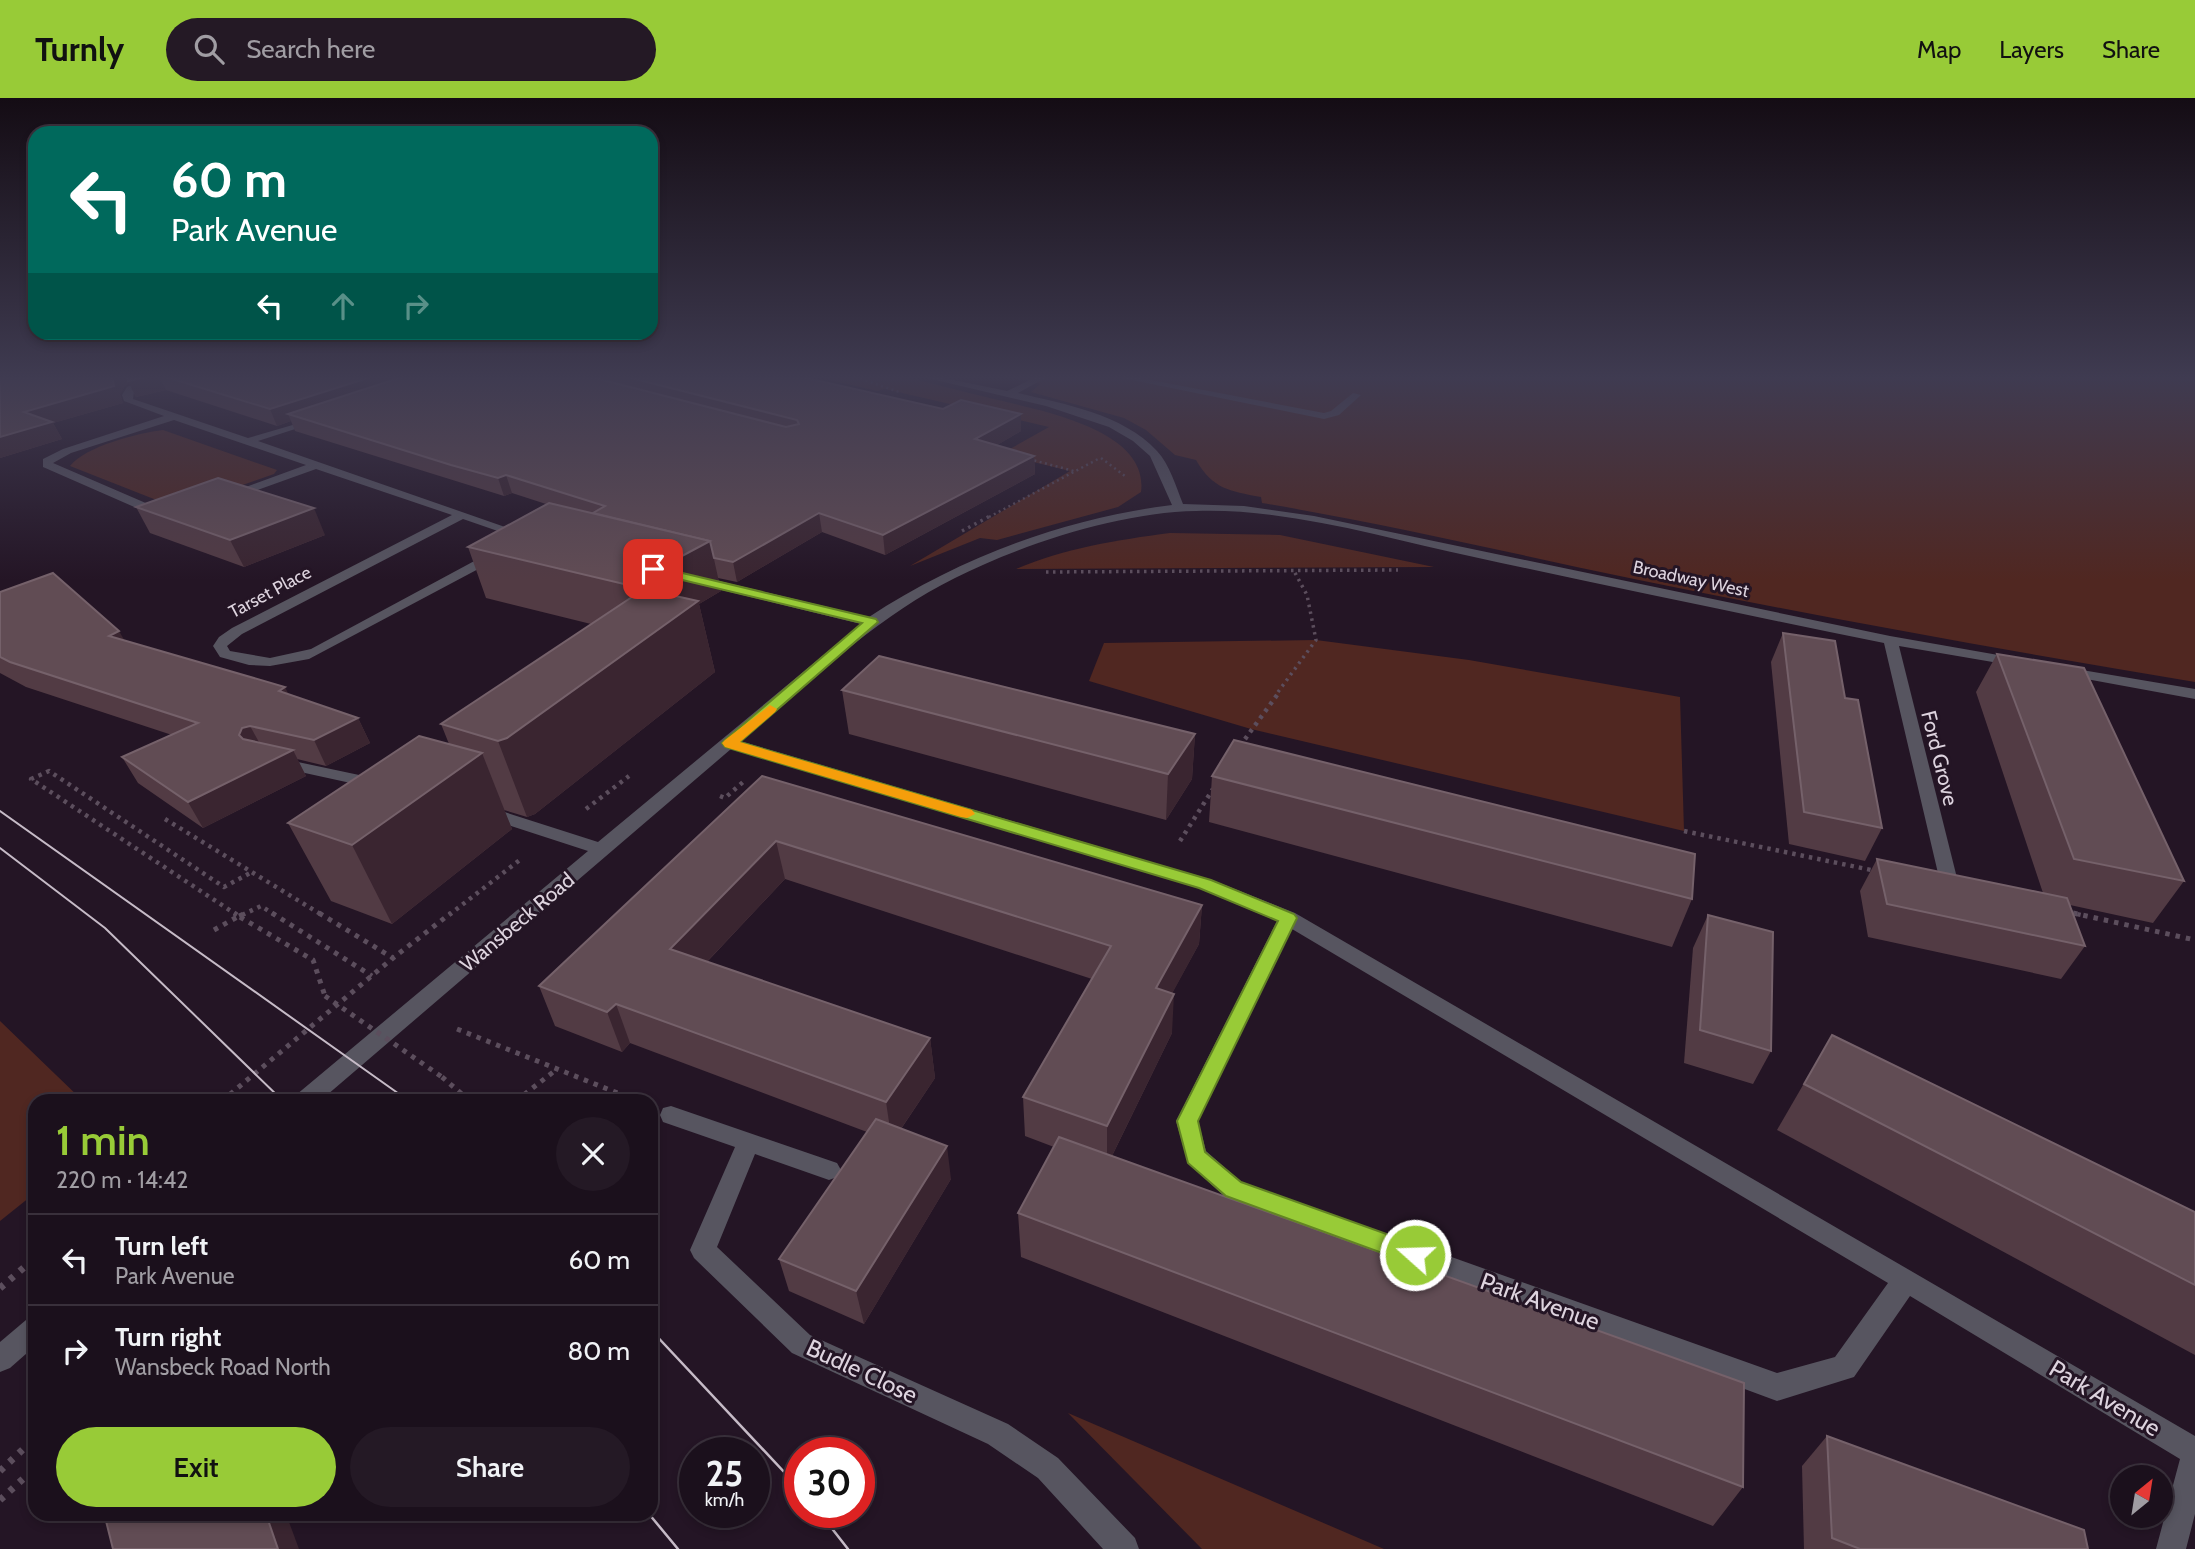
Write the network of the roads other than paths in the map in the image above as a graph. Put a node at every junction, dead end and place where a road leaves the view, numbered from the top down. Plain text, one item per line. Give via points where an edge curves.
1 (86, 445) edge
2 (254, 445) edge
3 (1143, 445) edge
4 (316, 465) junction
5 (215, 502) edge
6 (1179, 508) junction
7 (173, 512) edge
8 (462, 515) junction
9 (683, 576) edge
10 (872, 622) junction
11 (1890, 640) junction
12 (2025, 664) edge
13 (2052, 669) edge
14 (2195, 694) edge
15 (730, 743) junction
16 (262, 759) edge
17 (400, 789) edge
18 (471, 808) edge
19 (603, 850) junction
20 (1950, 886) edge
21 (1288, 918) junction
22 (312, 1094) edge
23 (671, 1115) dead end
24 (749, 1141) junction
25 (829, 1170) dead end
26 (1906, 1280) junction
27 (28, 1335) edge
28 (0, 1359) edge
29 (2195, 1454) edge
30 (1124, 1549) edge
31 (2171, 1549) edge

1 - 7 street via 47,461 47,465 152,510
2 - 4 street
3 - 6 street via 1153,453
4 - 5 street
4 - 8 street
6 - 10 street, Broadway West via 1050,535 976,561 931,583
6 - 11 street, Broadway West via 1316,520
8 - 8 street, Tarset Place via 237,631 220,646 225,654 259,663 298,659 536,539
9 - 10 street
10 - 15 street, Wansbeck Road
11 - 12 street, Broadway West
11 - 20 street, Ford Grove
13 - 14 street
15 - 19 street, Wansbeck Road
15 - 21 street, Park Avenue via 1161,871
16 - 17 street
18 - 19 street
19 - 22 street, Wansbeck Road
21 - 26 street, Park Avenue
21 - 26 street, Park Avenue via 1187,1121 1196,1156 1234,1189 1777,1387 1844,1368
23 - 24 street
24 - 25 street
24 - 30 street, Budle Close via 703,1250 801,1344 998,1434 1048,1468
26 - 29 street, Park Avenue
27 - 28 street
29 - 31 street

